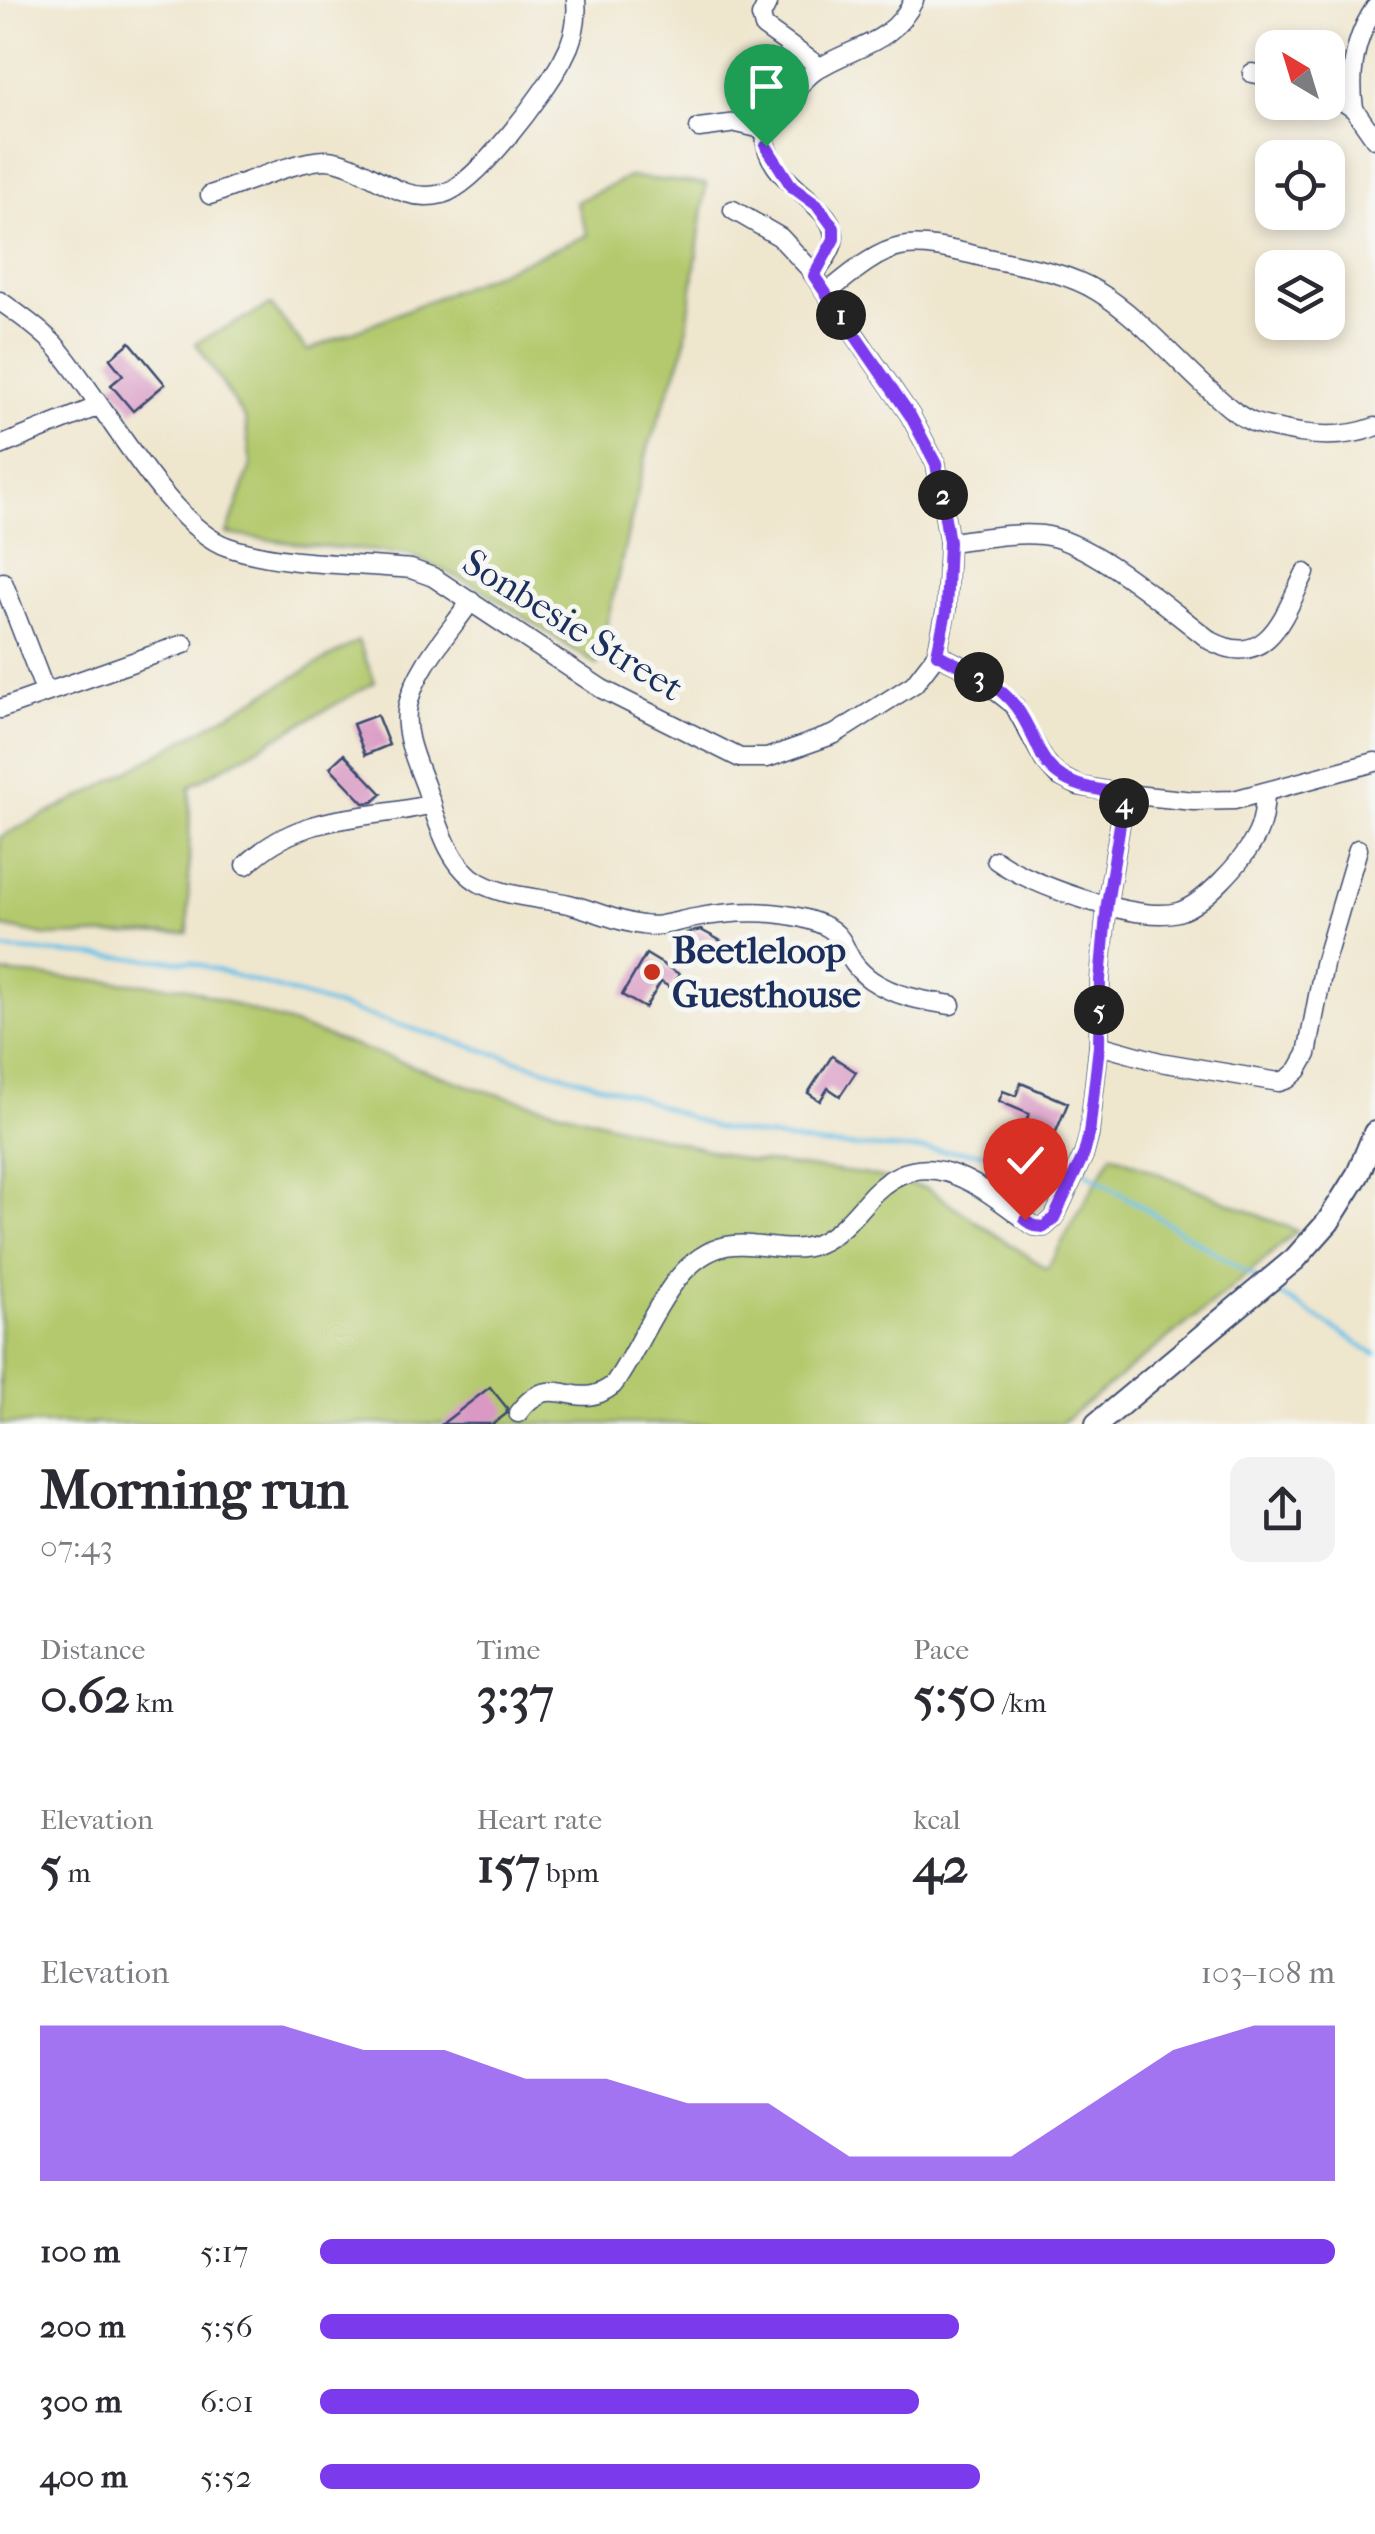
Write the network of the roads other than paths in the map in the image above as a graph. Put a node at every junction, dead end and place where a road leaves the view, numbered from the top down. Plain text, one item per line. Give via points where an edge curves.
1 (576, 0) edge
2 (769, 0) edge
3 (914, 0) edge
4 (1375, 8) edge
5 (820, 67) junction
6 (1252, 73) dead end
7 (1255, 74) edge
8 (1345, 103) edge
9 (1354, 109) junction
10 (699, 128) dead end
11 (766, 130) junction
12 (1375, 138) edge
13 (210, 195) dead end
14 (734, 210) dead end
15 (814, 276) junction
16 (827, 293) junction
17 (0, 300) edge
18 (99, 406) junction
19 (1375, 427) edge
20 (0, 446) edge
21 (949, 542) junction
22 (1304, 572) dead end
23 (3, 582) dead end
24 (472, 601) junction
25 (184, 644) dead end
26 (937, 654) junction
27 (44, 691) junction
28 (0, 709) edge
29 (1375, 762) edge
30 (1125, 794) junction
31 (1265, 794) junction
32 (432, 804) junction
33 (1358, 849) dead end
34 (996, 860) dead end
35 (246, 865) dead end
36 (1107, 904) junction
37 (950, 1005) dead end
38 (1099, 1046) junction
39 (1375, 1133) edge
40 (518, 1414) dead end
41 (1097, 1424) edge

1 - 13 street via 574,34 563,60 473,178 443,194 397,191 327,160
2 - 5 street via 760,16 764,27
3 - 5 street via 882,37
4 - 9 street via 1354,54
5 - 11 street
6 - 7 street
8 - 9 street
9 - 12 street
10 - 11 street via 737,123
11 - 15 street via 766,146 782,174 834,228
14 - 15 street via 780,236
15 - 16 street
16 - 19 street via 898,246 922,244 1044,271 1098,292 1252,422 1321,436
16 - 21 street via 928,446 942,486
17 - 18 street, Sonbesie Street via 53,343
18 - 20 street
18 - 24 street, Sonbesie Street via 207,538 256,554 411,570
21 - 22 street via 1025,535 1064,540 1212,641 1242,652 1272,636
21 - 26 street
23 - 27 street
24 - 26 street, Sonbesie Street via 602,689 740,758 767,758 835,734 914,684
24 - 32 street via 420,675 406,709
25 - 27 street
26 - 30 street via 1014,705 1057,775
27 - 28 street
29 - 31 street
30 - 31 street via 1194,801
30 - 36 street
31 - 36 street via 1264,816 1245,854 1190,906 1176,913
32 - 35 street via 306,829
32 - 37 street via 446,844 480,883 641,926 742,912 816,922 833,927 872,980
33 - 38 street via 1324,964 1307,1054 1288,1079 1160,1062
34 - 36 street via 1042,886
36 - 38 street
38 - 40 street via 1084,1154 1044,1227 957,1174 933,1168 903,1172 813,1246 713,1250 676,1281 613,1385 584,1397 540,1392
39 - 41 main road via 1328,1222 1295,1259

